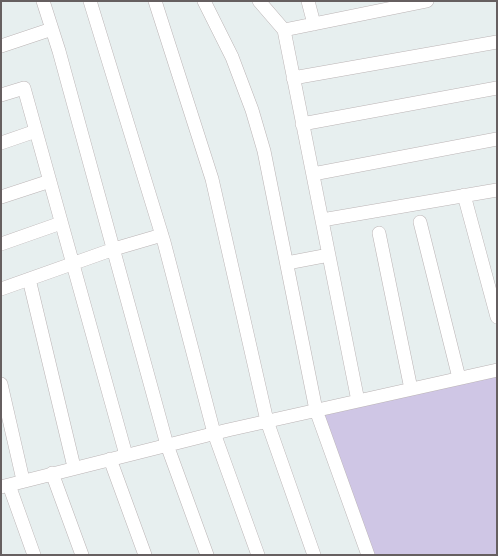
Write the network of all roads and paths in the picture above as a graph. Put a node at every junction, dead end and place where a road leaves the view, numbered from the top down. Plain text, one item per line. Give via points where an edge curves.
1 (43, 1) edge
2 (90, 1) edge
3 (155, 1) edge
4 (204, 1) edge
5 (259, 1) edge
6 (308, 1) edge
7 (427, 1) edge
8 (314, 24) junction
9 (52, 29) junction
10 (284, 30) junction
11 (497, 42) edge
12 (1, 46) edge
13 (293, 78) junction
14 (497, 88) edge
15 (1, 96) edge
16 (302, 124) junction
17 (36, 131) junction
18 (497, 139) edge
19 (1, 143) edge
20 (313, 174) junction
21 (50, 181) junction
22 (497, 190) edge
23 (464, 195) junction
24 (1, 197) edge
25 (322, 220) junction
26 (420, 222) dead end
27 (61, 223) junction
28 (379, 233) dead end
29 (162, 235) junction
30 (1, 244) edge
31 (114, 249) junction
32 (329, 255) junction
33 (287, 263) junction
34 (72, 264) junction
35 (29, 279) junction
36 (1, 289) edge
37 (497, 317) edge
38 (497, 370) edge
39 (459, 378) junction
40 (1, 384) edge
41 (411, 389) junction
42 (358, 401) junction
43 (316, 410) junction
44 (266, 421) junction
45 (214, 433) junction
46 (167, 444) junction
47 (126, 455) junction
48 (110, 458) junction
49 (74, 467) junction
50 (52, 473) junction
51 (23, 480) junction
52 (5, 486) edge
53 (34, 555) edge
54 (82, 555) edge
55 (145, 555) edge
56 (207, 555) edge
57 (258, 555) edge
58 (314, 555) edge
59 (368, 555) edge

1 - 9 street
2 - 29 street
3 - 44 street via 212,179
4 - 33 street via 232,56 252,110 264,151
5 - 10 street
6 - 8 street
7 - 8 street
8 - 10 street
9 - 12 street
9 - 31 street
10 - 13 street
11 - 13 street
13 - 16 street
14 - 16 street
15 - 17 street via 24,88
16 - 20 street
17 - 19 street
17 - 21 street
18 - 20 street
20 - 25 street
21 - 24 street
21 - 27 street
22 - 23 street
23 - 25 street
23 - 37 street
25 - 32 street
26 - 39 street
27 - 30 street
27 - 34 street
28 - 41 street
29 - 31 street
29 - 45 street
31 - 34 street
31 - 46 street
32 - 33 street
32 - 42 street
33 - 43 street
34 - 35 street
34 - 47 street
35 - 36 street
35 - 49 street
38 - 39 street
39 - 41 street
40 - 51 street
41 - 42 street
42 - 43 street
43 - 44 street
43 - 59 street
44 - 45 street
44 - 58 street
45 - 46 street
45 - 57 street
46 - 47 street
46 - 56 street
47 - 48 street
48 - 49 street
48 - 55 street
49 - 50 street
50 - 51 street
50 - 54 street
51 - 52 street
52 - 53 street

